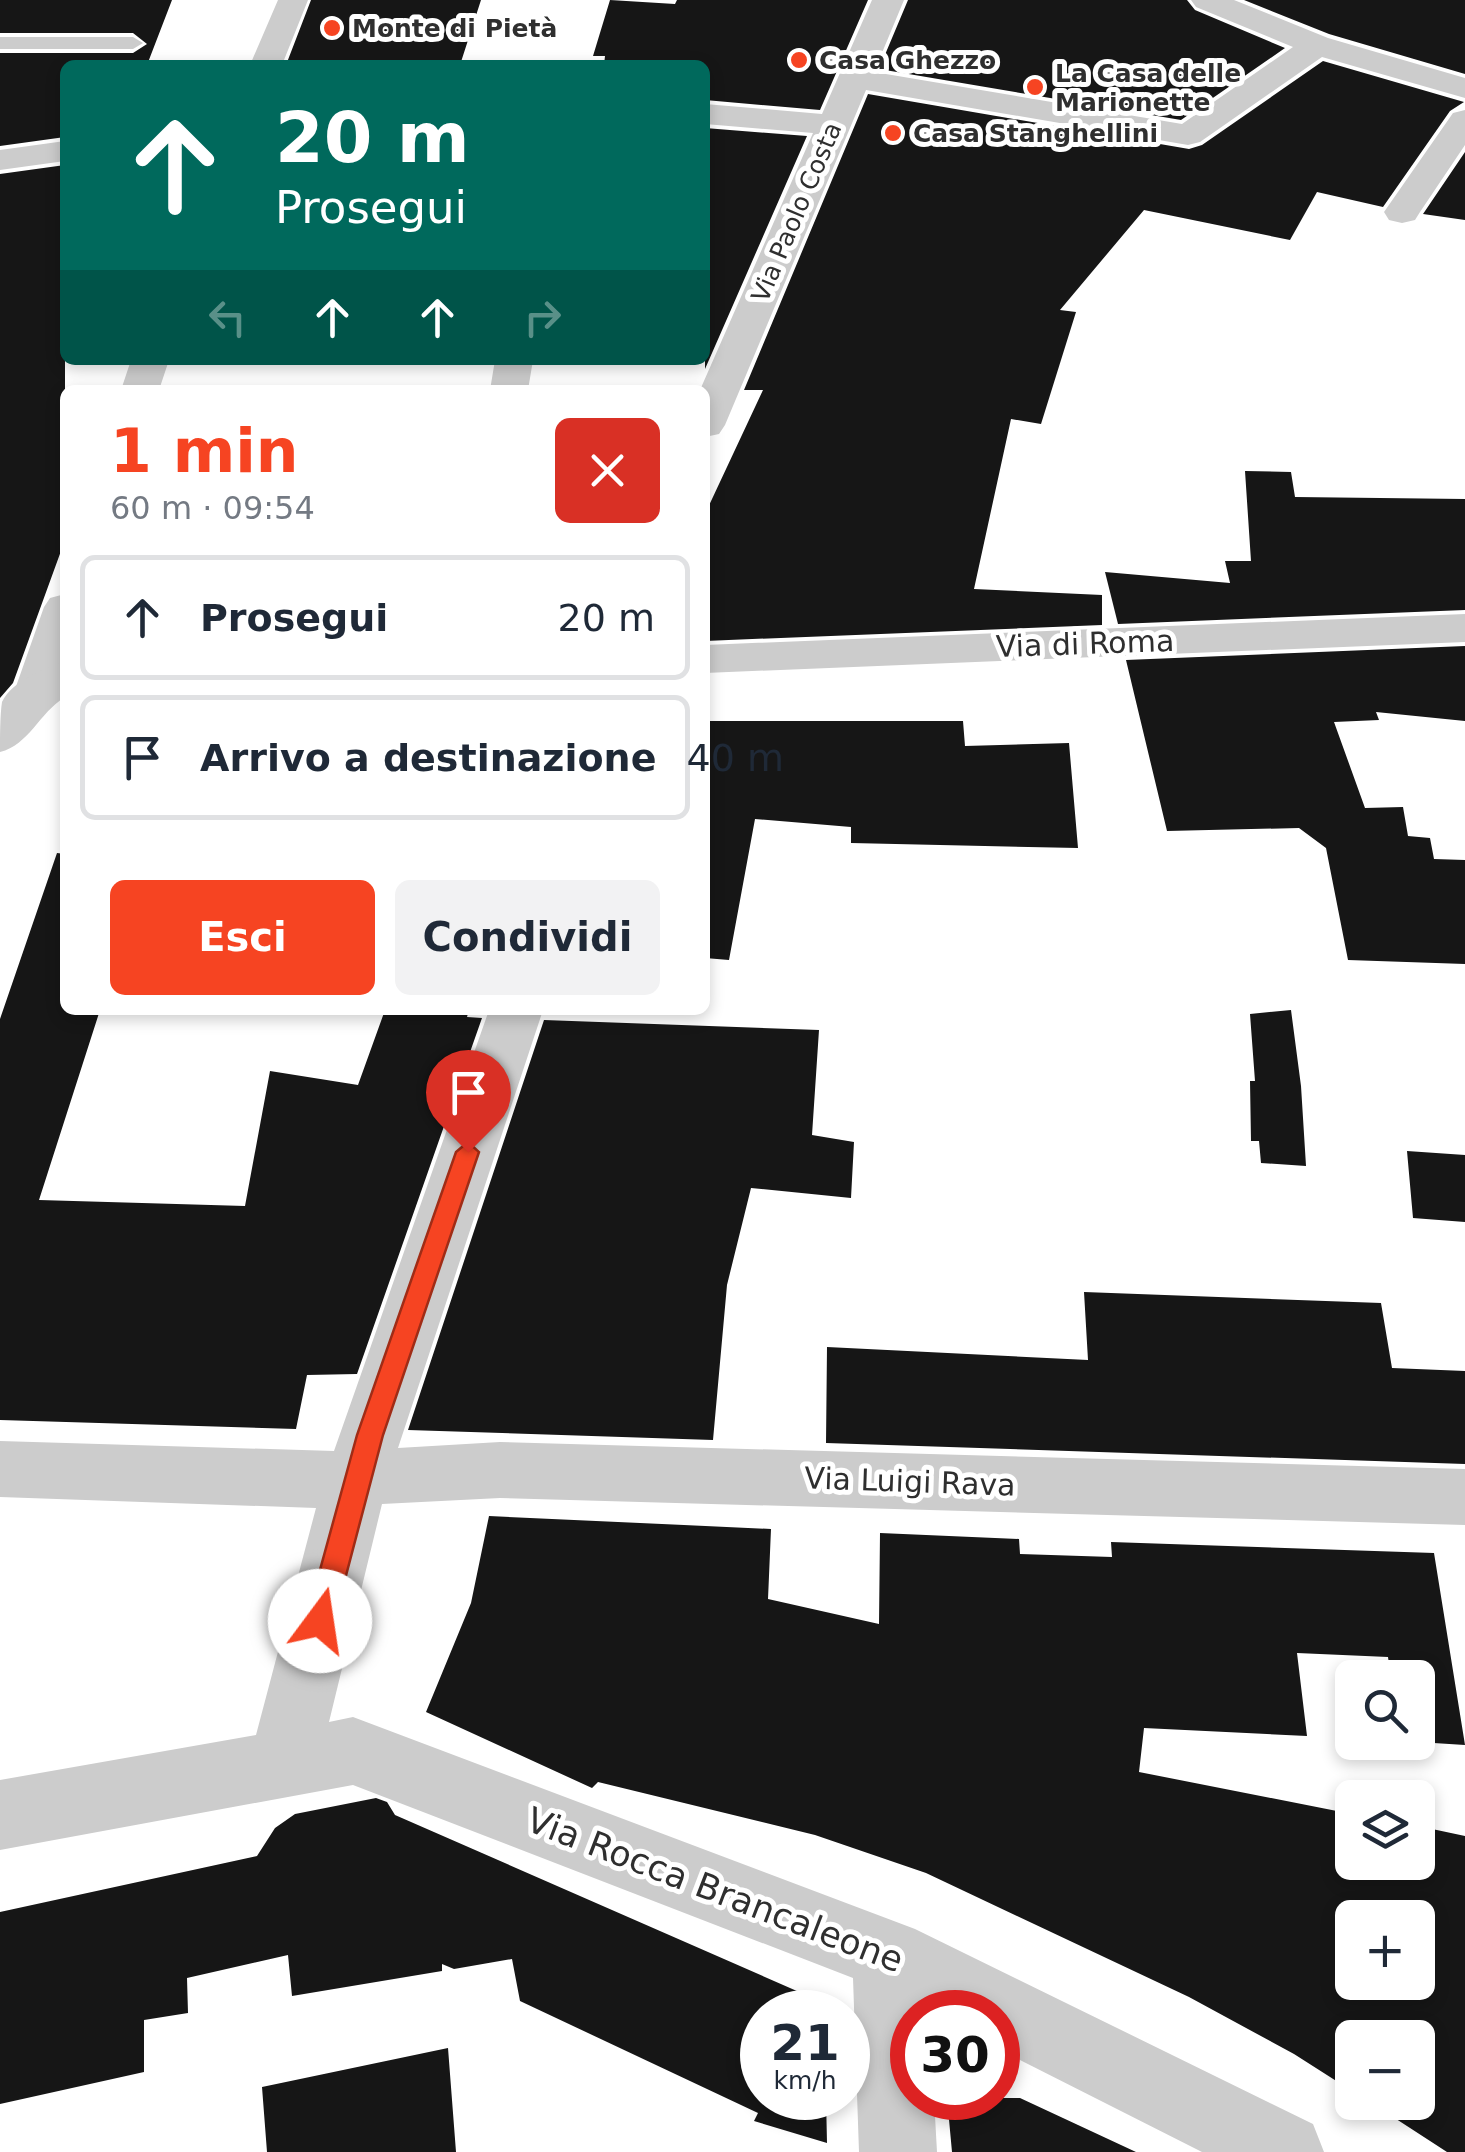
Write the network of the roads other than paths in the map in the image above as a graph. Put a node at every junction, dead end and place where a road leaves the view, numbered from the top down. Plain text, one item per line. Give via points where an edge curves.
1 (293, 0) edge
2 (888, 0) edge
3 (1207, 0) edge
4 (133, 43) dead end
5 (0, 44) edge
6 (1317, 45) junction
7 (268, 60) edge
8 (853, 78) junction
9 (1465, 88) edge
10 (710, 114) edge
11 (1465, 120) edge
12 (833, 125) junction
13 (60, 152) edge
14 (0, 160) edge
15 (1402, 212) dead end
16 (710, 414) edge
17 (1465, 628) edge
18 (60, 633) edge
19 (710, 659) edge
20 (50, 686) edge
21 (0, 735) edge
22 (514, 1015) edge
23 (0, 1470) edge
24 (356, 1479) junction
25 (1465, 1497) edge
26 (284, 1763) junction
27 (0, 1815) edge
28 (889, 1955) junction
29 (898, 2152) edge
30 (1285, 2152) edge

1 - 7 street
2 - 8 street, Via Paolo Costa
3 - 6 street
4 - 5 lane
6 - 8 street via 1188,135
6 - 9 street
8 - 12 street, Via Paolo Costa
10 - 12 street
11 - 15 street
12 - 16 street, Via Paolo Costa
13 - 14 street
17 - 19 street, Via di Roma
18 - 20 street
20 - 21 street
22 - 24 street
23 - 24 street, Via Luigi Rava
24 - 25 street, Via Luigi Rava via 500,1470
24 - 26 street
26 - 27 street
26 - 28 street, Via Rocca Brancaleone via 354,1751
28 - 29 street
28 - 30 street, Via Rocca Brancaleone

